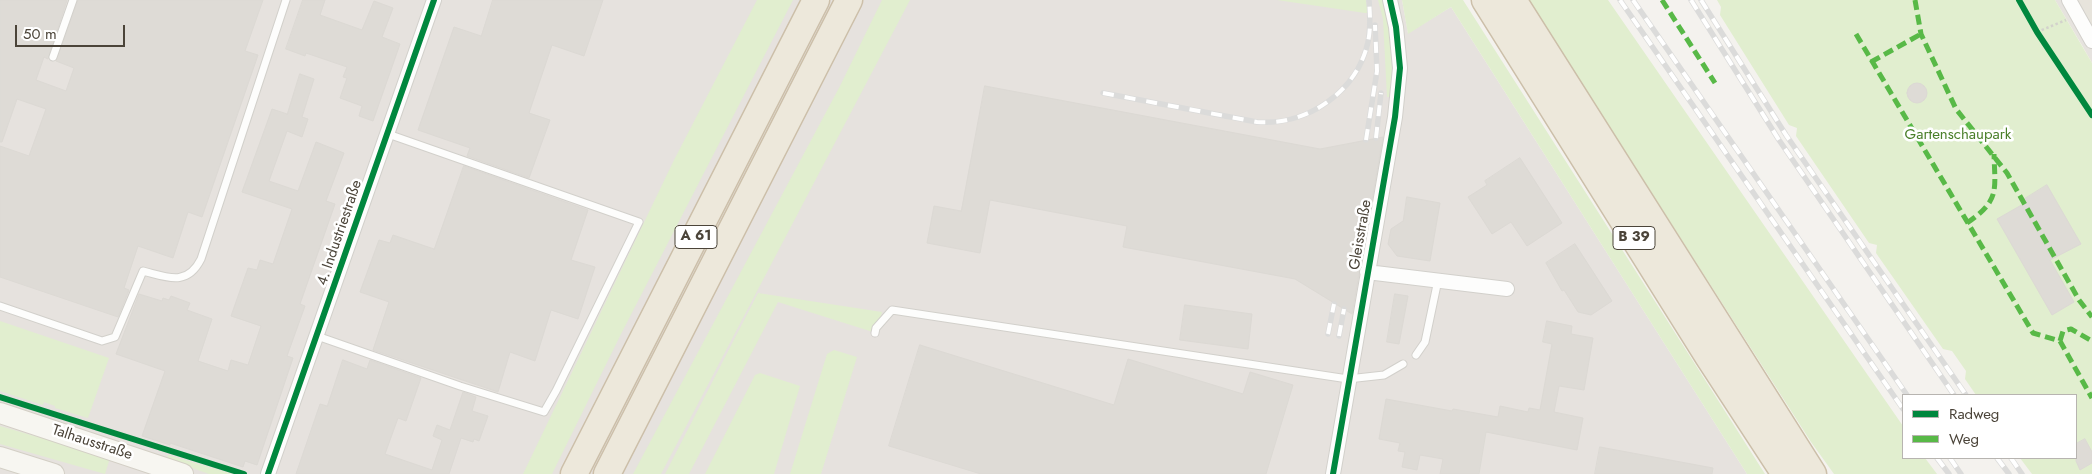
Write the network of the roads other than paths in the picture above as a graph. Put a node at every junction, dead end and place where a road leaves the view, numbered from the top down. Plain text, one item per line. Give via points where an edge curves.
1 (73, 0) edge
2 (286, 0) edge
3 (434, 0) edge
4 (816, 0) edge
5 (849, 0) edge
6 (1390, 0) edge
7 (1485, 0) edge
8 (1513, 0) edge
9 (2074, 4) edge
10 (2092, 41) edge
11 (52, 57) dead end
12 (388, 134) junction
13 (1368, 272) junction
14 (1438, 280) junction
15 (1507, 289) dead end
16 (0, 306) edge
17 (875, 333) dead end
18 (317, 336) junction
19 (1416, 355) dead end
20 (1403, 364) dead end
21 (1348, 379) junction
22 (0, 413) edge
23 (0, 457) edge
24 (170, 472) edge
25 (54, 474) edge
26 (268, 474) edge
27 (574, 474) edge
28 (607, 474) edge
29 (1333, 474) edge
30 (1785, 474) edge
31 (1813, 474) edge

1 - 11 lane
2 - 16 lane via 196,270 173,278 143,271 114,337 102,341
3 - 12 street, 4. Industriestraße
4 - 27 highway, A 61
5 - 28 highway, A 61
6 - 13 street, Gleisstraße via 1400,68 1395,117
7 - 30 highway, B 39
8 - 31 highway, B 39
9 - 10 street
12 - 18 street, 4. Industriestraße
12 - 18 lane via 639,222 544,412
13 - 14 street, Gleisstraße
13 - 21 street, Gleisstraße
14 - 15 street, Gleisstraße
14 - 19 lane via 1425,342
17 - 21 lane via 892,310
18 - 26 street, 4. Industriestraße
20 - 21 lane via 1384,375
21 - 29 street, Gleisstraße
22 - 24 main road, Talhausstraße
23 - 25 main road

